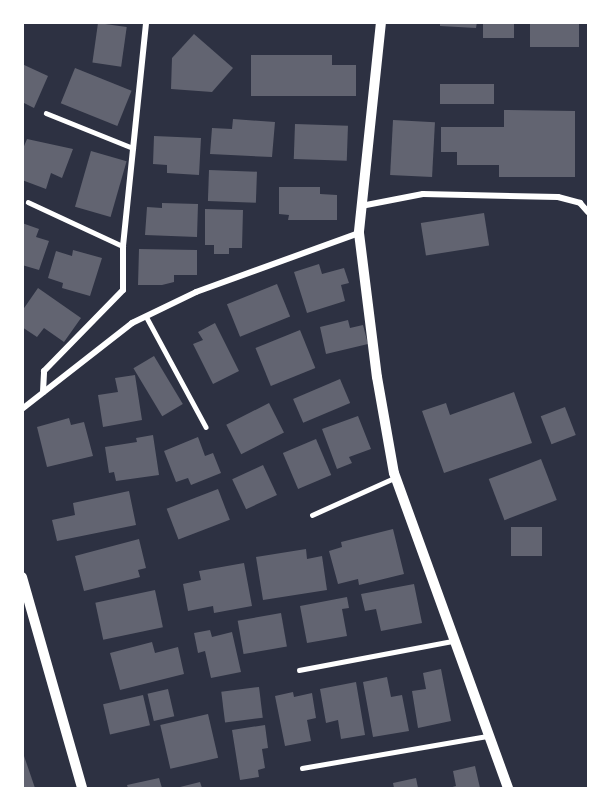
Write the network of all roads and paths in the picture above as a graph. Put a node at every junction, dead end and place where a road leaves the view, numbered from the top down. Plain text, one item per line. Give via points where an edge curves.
1 (146, 22) edge
2 (381, 22) edge
3 (46, 113) dead end
4 (133, 148) junction
5 (27, 202) dead end
6 (360, 206) junction
7 (588, 212) edge
8 (359, 233) junction
9 (123, 246) junction
10 (146, 316) junction
11 (43, 392) junction
12 (22, 409) edge
13 (206, 427) dead end
14 (396, 477) junction
15 (312, 514) dead end
16 (22, 577) edge
17 (456, 640) junction
18 (299, 670) dead end
19 (489, 735) junction
20 (302, 768) dead end
21 (82, 789) edge
22 (508, 789) edge

1 - 4 street
2 - 6 street
3 - 4 lane
4 - 9 street
5 - 9 lane
6 - 7 street via 423,194 558,198 580,202
6 - 8 street
8 - 10 street via 196,292
8 - 14 street via 377,377
9 - 11 street via 123,290 44,371
10 - 11 street
10 - 13 lane
11 - 12 street
14 - 15 lane
14 - 17 street
16 - 21 street
17 - 18 lane
17 - 19 street
19 - 20 lane
19 - 22 street

